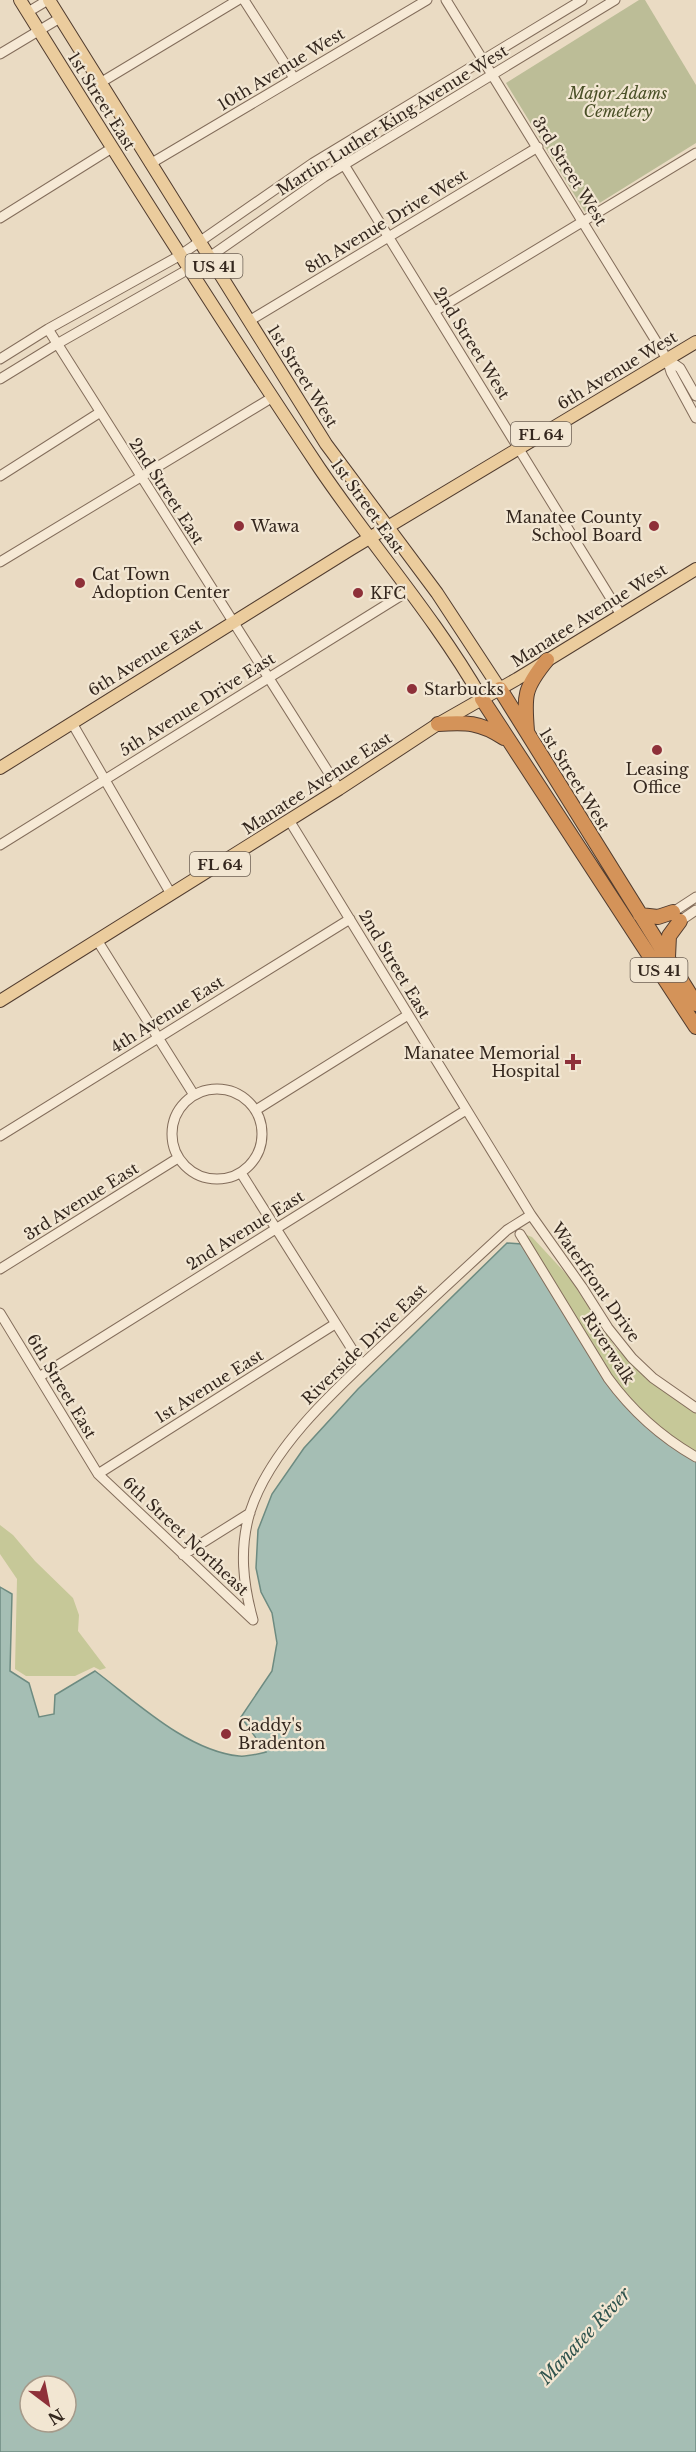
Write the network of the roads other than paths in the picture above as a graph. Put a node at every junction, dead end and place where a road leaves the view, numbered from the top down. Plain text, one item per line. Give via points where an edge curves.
1 (20, 0) edge
2 (48, 0) edge
3 (238, 0) edge
4 (244, 0) edge
5 (427, 0) edge
6 (446, 0) edge
7 (582, 0) edge
8 (615, 0) edge
9 (27, 12) junction
10 (60, 18) junction
11 (39, 31) junction
12 (0, 54) edge
13 (483, 60) junction
14 (492, 75) junction
15 (294, 78) junction
16 (100, 82) junction
17 (538, 147) junction
18 (112, 148) junction
19 (335, 150) junction
20 (696, 153) edge
21 (150, 164) junction
22 (344, 164) junction
23 (0, 218) edge
24 (584, 222) junction
25 (388, 237) junction
26 (200, 243) junction
27 (179, 256) junction
28 (208, 258) junction
29 (189, 270) junction
30 (435, 311) junction
31 (249, 321) junction
32 (48, 329) junction
33 (696, 342) edge
34 (57, 344) junction
35 (0, 359) edge
36 (667, 359) junction
37 (0, 379) edge
38 (696, 396) edge
39 (273, 397) junction
40 (99, 413) junction
41 (696, 418) edge
42 (519, 447) junction
43 (0, 476) edge
44 (141, 478) junction
45 (387, 528) junction
46 (370, 537) junction
47 (0, 562) edge
48 (696, 569) edge
49 (410, 590) junction
50 (621, 615) junction
51 (233, 622) junction
52 (547, 660) junction
53 (269, 677) junction
54 (500, 689) junction
55 (482, 699) junction
56 (72, 723) junction
57 (438, 724) junction
58 (527, 733) junction
59 (508, 741) junction
60 (0, 768) edge
61 (105, 779) junction
62 (339, 789) junction
63 (289, 820) junction
64 (0, 844) edge
65 (171, 894) junction
66 (696, 897) edge
67 (696, 910) edge
68 (640, 915) junction
69 (676, 916) junction
70 (350, 919) junction
71 (98, 940) junction
72 (668, 959) junction
73 (0, 1001) edge
74 (696, 1004) edge
75 (408, 1014) junction
76 (696, 1027) edge
77 (158, 1037) junction
78 (194, 1095) junction
79 (256, 1110) junction
80 (466, 1110) junction
81 (0, 1136) edge
82 (178, 1158) junction
83 (240, 1173) junction
84 (531, 1215) junction
85 (276, 1228) junction
86 (519, 1234) dead end
87 (0, 1269) edge
88 (0, 1313) edge
89 (335, 1324) junction
90 (362, 1365) junction
91 (39, 1377) junction
92 (696, 1408) edge
93 (696, 1457) edge
94 (98, 1474) junction
95 (250, 1513) junction
96 (183, 1555) junction

1 - 9 main road, 1st Street East / US 41
2 - 9 street
2 - 10 main road, 1st Street West / US 41
3 - 16 street
4 - 15 street
5 - 15 street, 10th Avenue West
6 - 13 street, 3rd Street West
7 - 13 street, Martin Luther King Avenue West
8 - 14 street, Martin Luther King Avenue West
9 - 11 main road, 1st Street East / US 41
10 - 11 street
10 - 16 main road, 1st Street West / US 41
11 - 12 street
11 - 18 main road, 1st Street East / US 41
13 - 14 street, 3rd Street West
13 - 19 street, Martin Luther King Avenue West
14 - 17 street, 3rd Street West
14 - 22 street, Martin Luther King Avenue West
15 - 21 street, 10th Avenue West
16 - 21 main road, 1st Street West / US 41
17 - 24 street, 3rd Street West
17 - 25 street, 8th Avenue Drive West
18 - 23 street
18 - 27 main road, 1st Street East / US 41
19 - 22 street, 2nd Street West
19 - 26 street, Martin Luther King Avenue West
20 - 24 street
21 - 26 main road, 1st Street West / US 41
22 - 25 street, 2nd Street West
22 - 28 street, Martin Luther King Avenue West
24 - 30 street
24 - 36 street, 3rd Street West
25 - 30 street, 2nd Street West
25 - 31 street, 8th Avenue Drive West
26 - 27 street, Martin Luther King Avenue West
26 - 28 main road, 1st Street West / US 41
27 - 29 main road, 1st Street East / US 41
27 - 32 street, Martin Luther King Avenue West
28 - 29 street, Martin Luther King Avenue West
28 - 31 main road, 1st Street West / US 41
29 - 34 street, Martin Luther King Avenue West
29 - 39 main road, 1st Street East / US 41
30 - 42 street, 2nd Street West
31 - 45 main road, 1st Street West / US 41 via 330,449
32 - 34 street, 2nd Street East
32 - 35 street, Martin Luther King Avenue West
33 - 36 main road, 6th Avenue West / FL 64
34 - 37 street, Martin Luther King Avenue West
34 - 40 street, 2nd Street East
36 - 38 street, 3rd Street West via 680,368
36 - 41 street, 3rd Street West
36 - 42 main road, 6th Avenue West / FL 64
39 - 44 street
39 - 46 main road, 1st Street East / US 41
40 - 43 street
40 - 44 street, 2nd Street East
42 - 45 main road, 6th Avenue West / FL 64
42 - 50 street, 2nd Street West
44 - 47 street
44 - 51 street, 2nd Street East
45 - 46 main road, 6th Avenue West / FL 64
45 - 54 main road, 1st Street West / US 41 via 437,593
46 - 49 main road, 1st Street East / US 41
46 - 51 main road, 6th Avenue East / FL 64
48 - 50 main road, Manatee Avenue West / FL 64
49 - 53 street, 5th Avenue Drive East
49 - 55 main road, 1st Street East / US 41
50 - 52 main road, Manatee Avenue West / FL 64
51 - 53 street, 2nd Street East
51 - 56 main road, 6th Avenue East / FL 64
52 - 54 main road, Manatee Avenue West / FL 64
52 - 58 highway via 527,690
53 - 61 street, 5th Avenue Drive East
53 - 62 street, 2nd Street East
54 - 55 main road, Manatee Avenue East / FL 64
54 - 58 highway, 1st Street West / US 41
55 - 57 main road, Manatee Avenue East / FL 64
55 - 59 highway, 1st Street East / US 41
56 - 60 main road, 6th Avenue East / FL 64
56 - 61 street
57 - 59 highway via 480,725
57 - 62 main road, Manatee Avenue East / FL 64
58 - 68 highway, 1st Street West / US 41
59 - 76 highway, 1st Street East / US 41
61 - 64 street, 5th Avenue Drive East
61 - 65 street
62 - 63 main road, Manatee Avenue East / FL 64
63 - 65 main road, Manatee Avenue East / FL 64
63 - 70 street, 2nd Street East
65 - 71 main road, Manatee Avenue East / FL 64
66 - 69 street
67 - 69 street
68 - 69 highway
68 - 72 highway, 1st Street West / US 41
69 - 72 highway via 669,936
70 - 75 street, 2nd Street East
70 - 77 street, 4th Avenue East
71 - 73 main road, Manatee Avenue East / FL 64
71 - 77 street
72 - 74 highway, 1st Street West / US 41
75 - 79 street
75 - 80 street, 2nd Street East
77 - 78 street
77 - 81 street, 4th Avenue East
78 - 79 street via 212,1089 228,1090 245,1098
78 - 82 street via 173,1123 172,1141
79 - 83 street via 262,1124 262,1144 255,1159
80 - 84 street, 2nd Street East
80 - 85 street, 2nd Avenue East
82 - 83 street via 190,1171 206,1178 225,1179
82 - 87 street, 3rd Avenue East
83 - 85 street
84 - 90 street, Riverside Drive East via 507,1230
84 - 92 street, Waterfront Drive via 627,1353 652,1378
85 - 89 street
85 - 91 street, 2nd Avenue East
86 - 93 street, Riverwalk via 622,1396 658,1432
88 - 91 street, 6th Street East
89 - 90 street
89 - 94 street, 1st Avenue East
90 - 95 street, Riverside Drive East via 297,1433 270,1472
91 - 94 street, 6th Street East
94 - 96 street, 6th Street Northeast
95 - 96 street
95 - 96 street, 6th Street Northeast via 242,1570 253,1620

